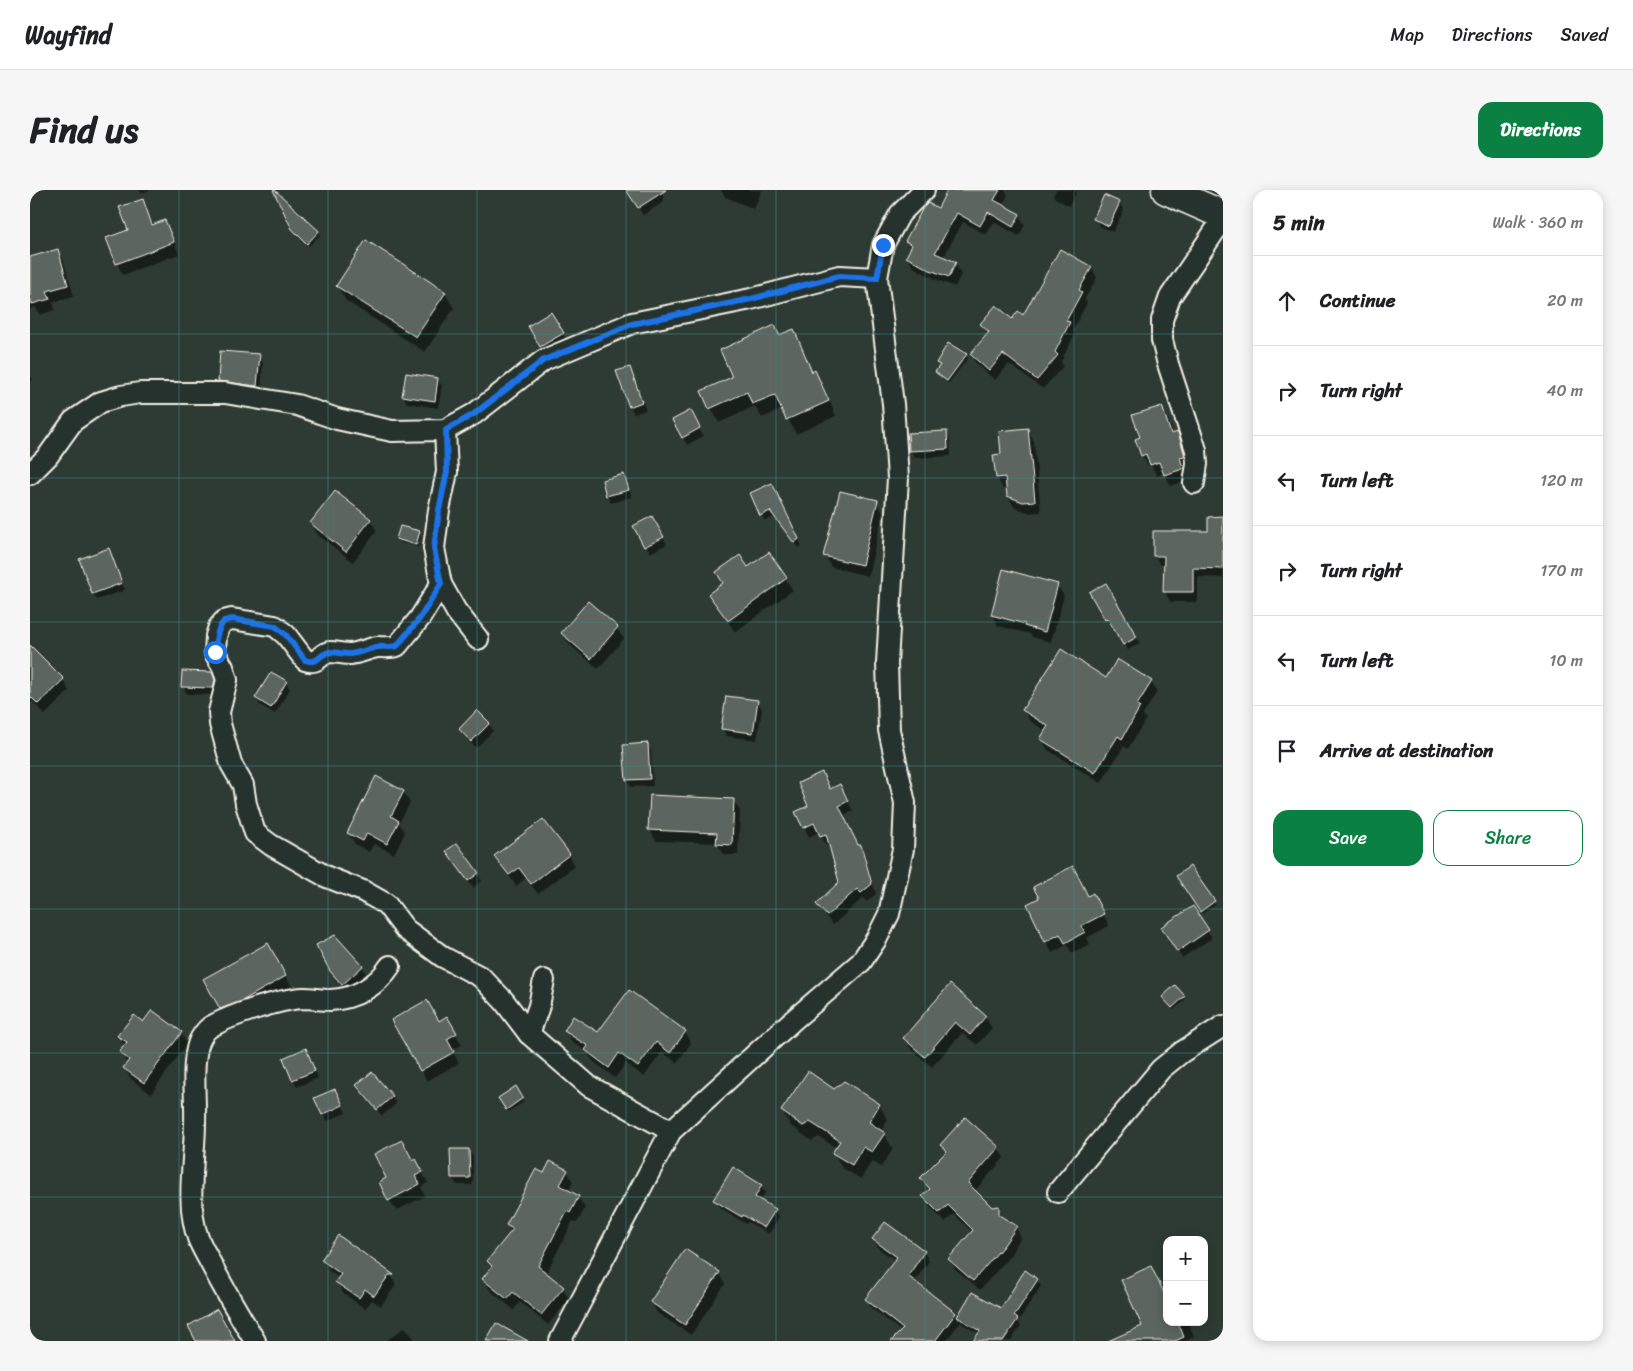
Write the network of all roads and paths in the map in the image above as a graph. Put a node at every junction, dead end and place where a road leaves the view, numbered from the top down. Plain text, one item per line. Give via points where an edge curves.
1 (924, 190) edge
2 (1171, 191) edge
3 (1223, 217) edge
4 (877, 278) junction
5 (446, 430) junction
6 (30, 474) edge
7 (1194, 483) dead end
8 (441, 584) junction
9 (478, 639) dead end
10 (390, 966) dead end
11 (544, 980) dead end
12 (1223, 1026) edge
13 (529, 1034) junction
14 (671, 1132) junction
15 (1058, 1192) dead end
16 (255, 1341) edge
17 (560, 1341) edge

1 - 4 street via 900,214 883,245
2 - 3 main road
3 - 7 street via 1170,296 1162,320 1162,340 1168,364 1196,450
4 - 5 street via 839,276 751,299 632,324 544,360 474,414
4 - 14 street via 893,404 898,478 887,663 889,730 904,802 903,849 889,914 861,962
5 - 6 street via 392,431 337,419 297,405 225,393 140,393 101,402 74,421
5 - 8 street via 447,472 434,548
8 - 9 street via 456,611
8 - 13 street via 420,618 397,646 350,654 326,653 315,662 305,660 275,626 232,619 224,621 219,627 215,652 227,680 219,712 220,724 231,764 243,785 255,833 327,877 386,904 405,929 443,956 481,977
10 - 16 street via 367,989 346,998 277,1002 219,1022 207,1029 199,1042 195,1065 192,1214 198,1238
11 - 13 street via 540,1006
12 - 15 street via 1161,1069
13 - 14 street via 589,1086
14 - 17 street

